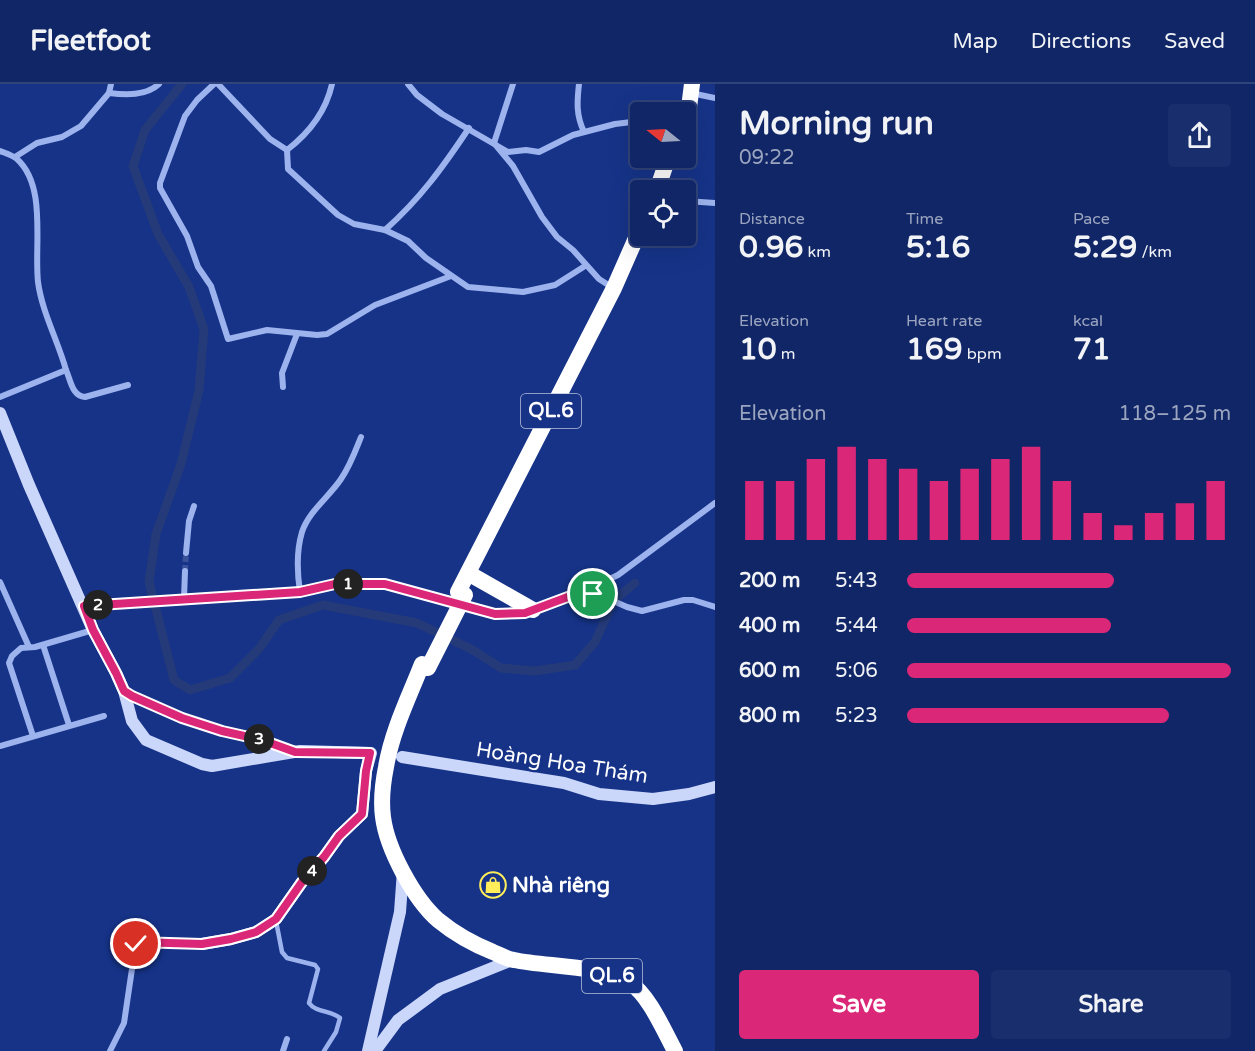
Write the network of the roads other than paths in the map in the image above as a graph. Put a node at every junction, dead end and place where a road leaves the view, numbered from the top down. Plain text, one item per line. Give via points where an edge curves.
1 (111, 84) edge
2 (159, 84) edge
3 (216, 84) edge
4 (332, 84) edge
5 (408, 84) edge
6 (513, 84) edge
7 (579, 84) edge
8 (691, 88) edge
9 (109, 93) junction
10 (715, 98) edge
11 (630, 122) edge
12 (469, 129) junction
13 (584, 132) junction
14 (494, 142) junction
15 (287, 150) junction
16 (0, 151) edge
17 (15, 157) junction
18 (696, 202) edge
19 (715, 203) edge
20 (386, 230) junction
21 (633, 246) edge
22 (644, 246) edge
23 (585, 266) junction
24 (451, 276) junction
25 (614, 288) junction
26 (297, 334) junction
27 (66, 370) junction
28 (129, 385) dead end
29 (284, 387) dead end
30 (0, 397) edge
31 (0, 413) edge
32 (361, 437) dead end
33 (715, 502) edge
34 (194, 506) dead end
35 (186, 553) tunnel mouth
36 (185, 571) tunnel mouth
37 (475, 577) junction
38 (0, 582) edge
39 (300, 592) junction
40 (581, 592) junction
41 (462, 594) junction
42 (184, 598) junction
43 (84, 606) junction
44 (715, 607) edge
45 (533, 610) junction
46 (93, 630) junction
47 (43, 645) junction
48 (29, 647) junction
49 (124, 691) junction
50 (104, 716) dead end
51 (69, 725) junction
52 (33, 736) junction
53 (0, 746) edge
54 (295, 752) junction
55 (402, 757) dead end
56 (715, 786) edge
57 (403, 871) junction
58 (276, 919) junction
59 (202, 944) joint
60 (512, 960) junction
61 (287, 1039) dead end
62 (110, 1051) edge
63 (283, 1051) edge
64 (324, 1051) edge
65 (368, 1051) edge
66 (375, 1051) edge
67 (675, 1051) edge

1 - 9 street
2 - 9 street via 131,95
3 - 15 street via 270,139
3 - 26 street via 185,116 160,188 187,236 198,267 212,286 228,339 267,330
4 - 15 street via 323,110
5 - 12 street via 442,114
6 - 14 street
7 - 13 street via 576,106
8 - 10 street
9 - 17 street via 81,126 62,137 37,143
11 - 13 street
12 - 14 street
12 - 20 street via 436,178
13 - 14 street via 539,152 508,152
14 - 23 street via 513,166 542,217
15 - 20 street via 288,169 338,216 354,224
16 - 17 street
17 - 27 street via 35,191 38,284
18 - 19 street
20 - 24 street via 408,241
21 - 25 highway, QL.6
22 - 37 highway, QL.6
23 - 24 street via 555,285 523,291 468,287
23 - 25 street
24 - 26 street via 375,305 327,334
25 - 41 highway, QL.6
26 - 29 street via 282,373
27 - 28 street via 79,396
27 - 30 street
31 - 43 street
32 - 39 street via 341,480 303,530 297,568
33 - 40 street via 618,575
34 - 35 street
36 - 42 street
37 - 41 highway, QL.6
37 - 45 highway
38 - 48 street
39 - 42 street
39 - 45 street via 335,584 385,584 495,614
40 - 44 street via 642,610 684,600
40 - 45 street
41 - 57 highway, QL.6, bridge via 401,719 385,768 383,817
42 - 43 street
43 - 46 street
46 - 47 street
46 - 49 street
47 - 48 street
47 - 51 street
48 - 52 street via 16,651 9,663
49 - 54 street via 182,718
49 - 54 street via 132,721 146,740 202,764 212,766
50 - 51 street
51 - 52 street
52 - 53 street
54 - 58 street via 370,753 362,814 339,836
55 - 56 street, Hoàng Hoa Thám via 564,783 599,794 653,799
57 - 60 highway, QL.6 via 437,919 472,943
57 - 65 street via 399,912
58 - 59 street via 256,932
58 - 64 lane via 282,952 287,958 318,969 309,1003 340,1018
59 - 62 street via 136,942 124,1023
60 - 66 street via 440,989 398,1020
60 - 67 highway, QL.6 via 602,973 630,983 648,1004
61 - 63 street

